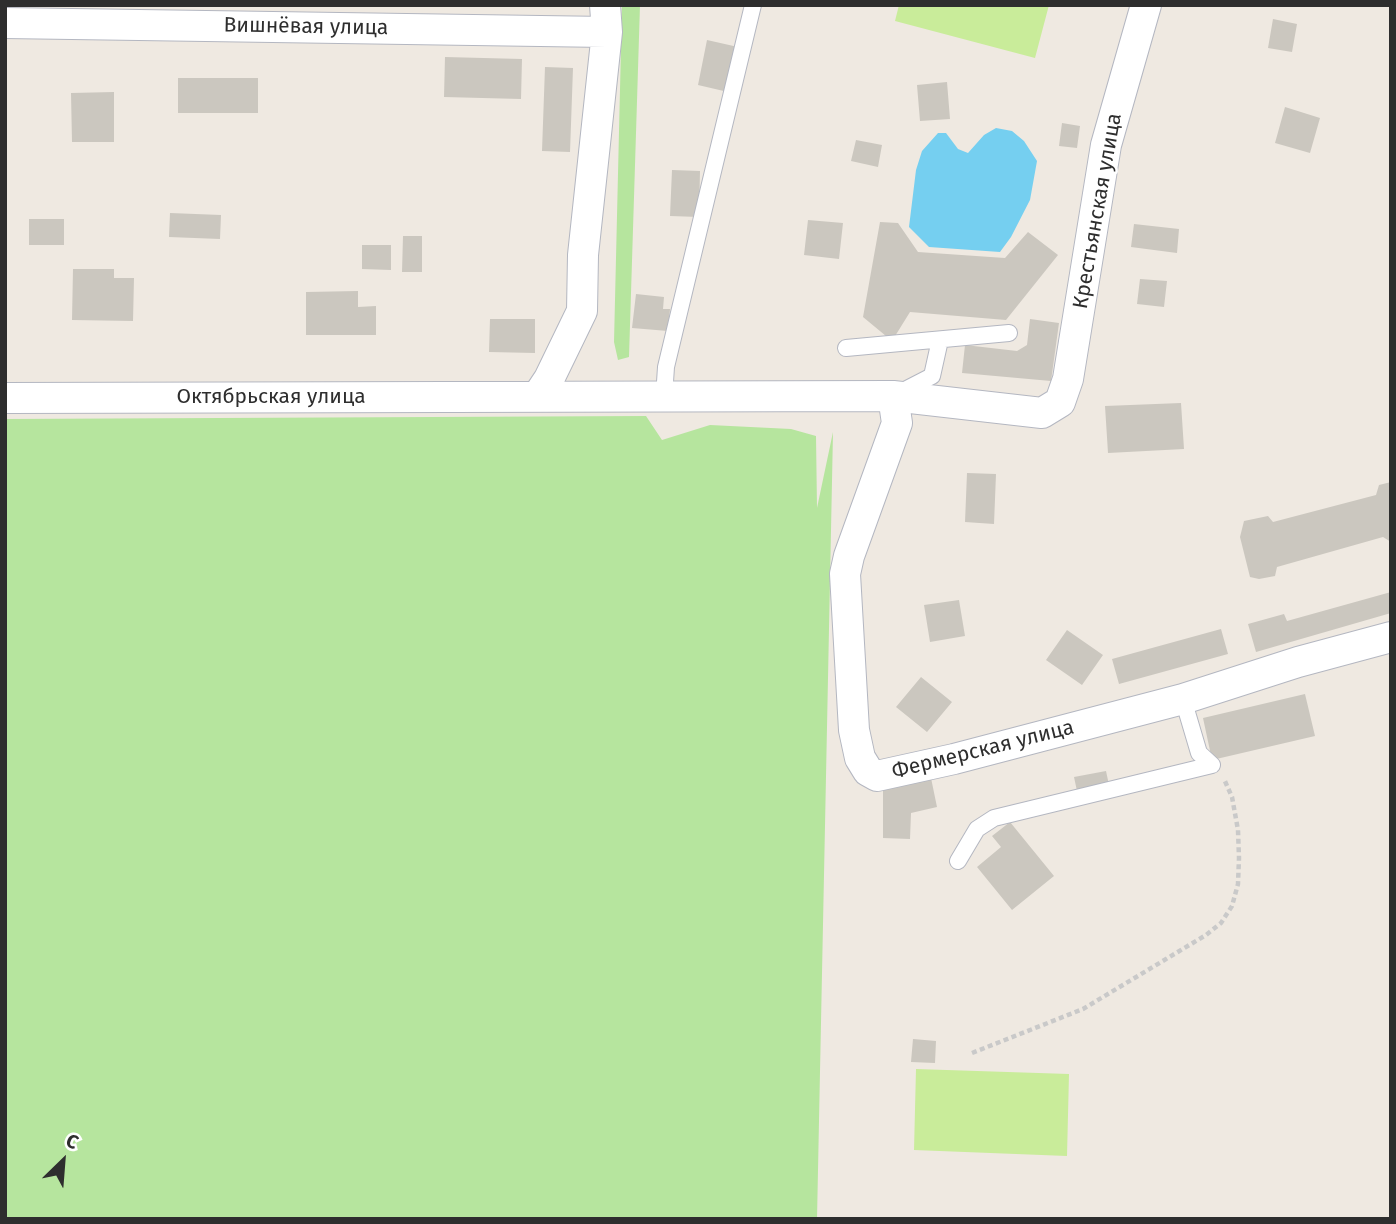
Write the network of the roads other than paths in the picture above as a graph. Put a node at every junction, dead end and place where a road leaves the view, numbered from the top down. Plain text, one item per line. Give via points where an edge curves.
1 (753, 5) edge
2 (1146, 5) edge
3 (606, 19) edge
4 (5, 23) edge
5 (1009, 333) dead end
6 (940, 340) junction
7 (845, 348) dead end
8 (1068, 379) joint
9 (893, 396) junction
10 (537, 397) junction
11 (664, 397) junction
12 (5, 398) edge
13 (1391, 637) edge
14 (1183, 699) junction
15 (958, 861) dead end

1 - 11 lane via 666,367
2 - 8 street, Крестьянская улица via 1107,145
3 - 4 street, Вишнёвая улица
3 - 10 street via 583,255 582,311
5 - 6 lane
6 - 7 lane
6 - 9 lane via 932,376
8 - 9 street, Октябрьская улица via 1060,402 1042,413
9 - 11 street, Октябрьская улица
9 - 14 street, Фермерская улица via 897,423 845,574 854,730 868,771 877,776 941,762
10 - 11 street, Октябрьская улица
10 - 12 street, Октябрьская улица
13 - 14 street, Фермерская улица
14 - 15 lane via 1199,753 1212,765 994,818 977,829

